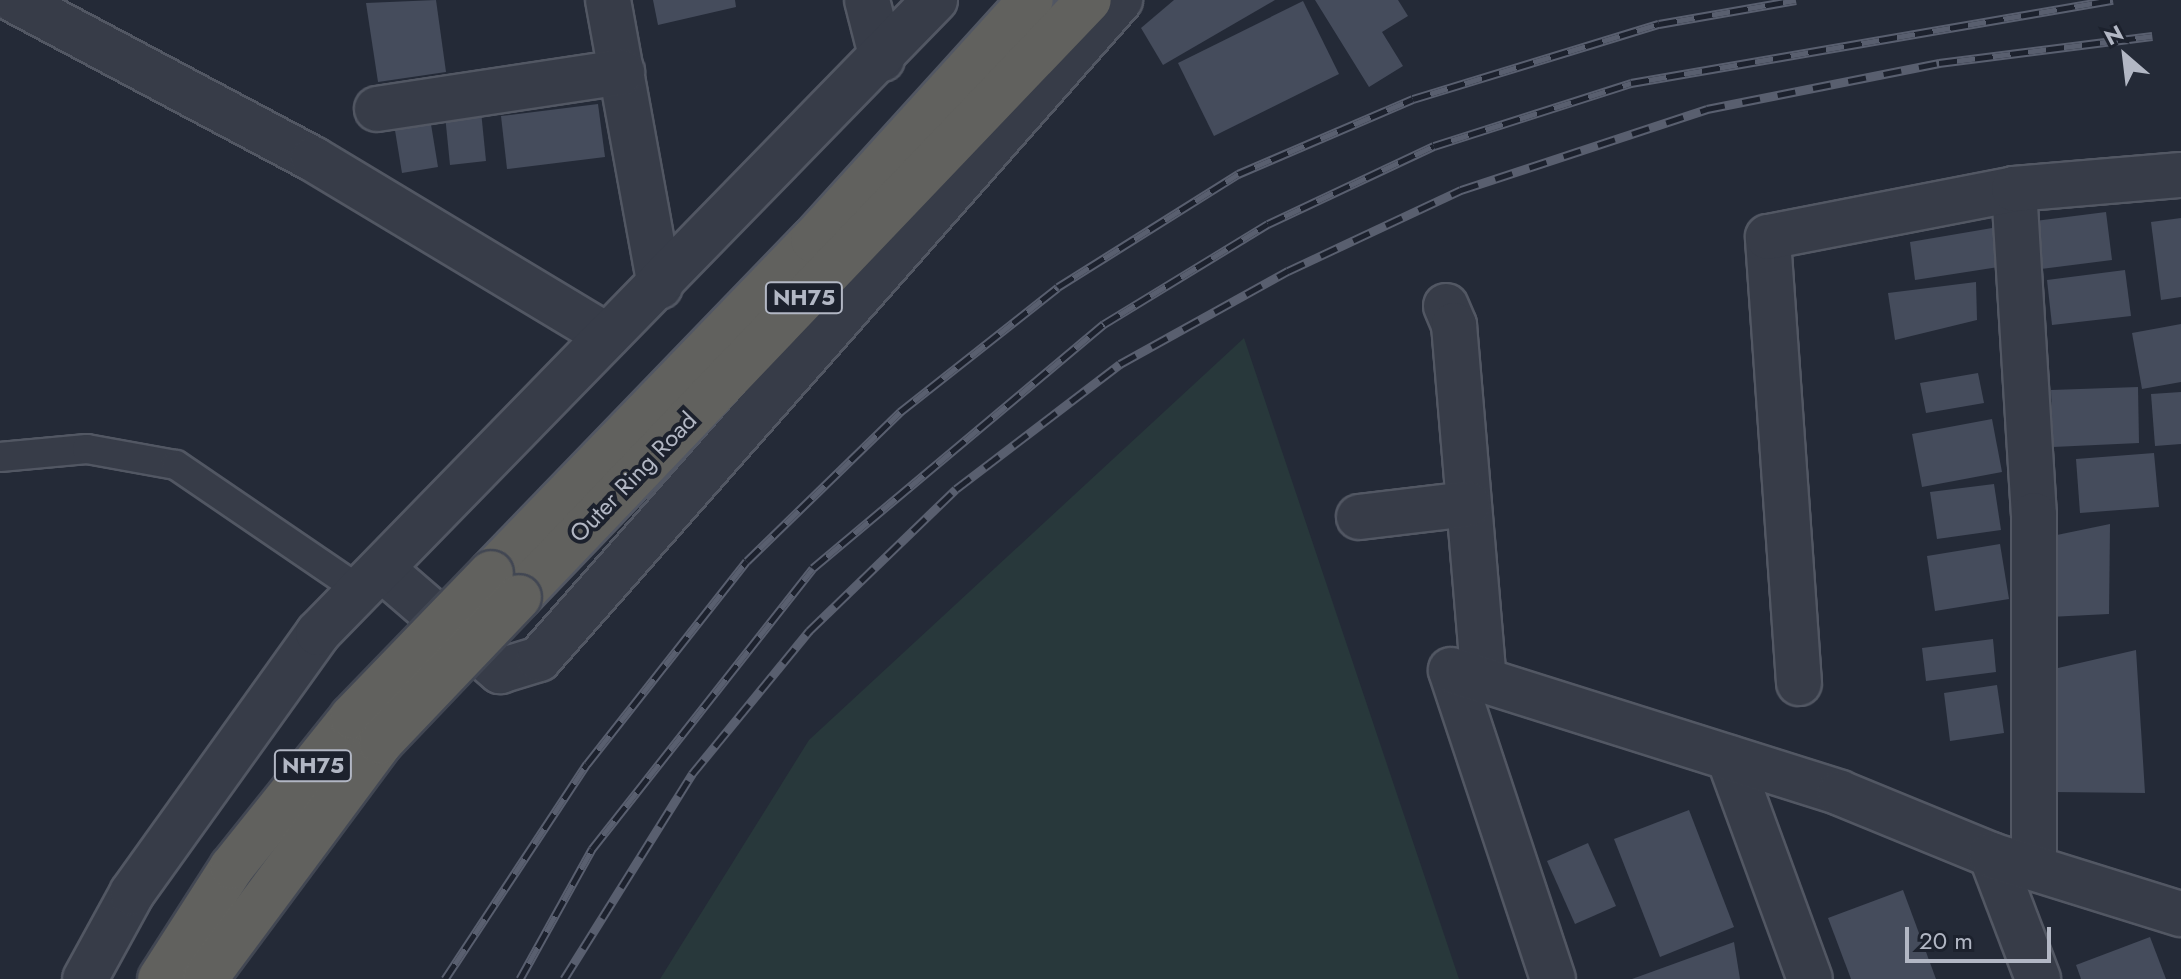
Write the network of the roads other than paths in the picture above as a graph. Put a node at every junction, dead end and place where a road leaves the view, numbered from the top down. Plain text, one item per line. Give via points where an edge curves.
1 (14, 0) edge
2 (608, 0) edge
3 (867, 0) edge
4 (935, 0) edge
5 (1031, 0) edge
6 (1089, 0) edge
7 (1120, 0) edge
8 (882, 59) junction
9 (622, 72) junction
10 (377, 109) dead end
11 (2181, 175) edge
12 (2014, 189) junction
13 (660, 286) junction
14 (1446, 306) dead end
15 (607, 336) junction
16 (0, 457) edge
17 (1468, 504) junction
18 (1359, 517) dead end
19 (372, 581) junction
20 (505, 585) junction
21 (1484, 680) junction
22 (1799, 683) dead end
23 (1729, 758) junction
24 (1991, 855) junction
25 (2034, 868) junction
26 (2181, 914) edge
27 (85, 979) edge
28 (160, 979) edge
29 (205, 979) edge
30 (1553, 979) edge
31 (1810, 979) edge
32 (2038, 979) edge

1 - 15 street via 313,159
2 - 9 street
3 - 8 street
4 - 8 street
5 - 20 highway, Outer Ring Road / NH75
6 - 20 highway, Outer Ring Road / NH75
7 - 19 street via 539,659 500,671
8 - 13 street
9 - 10 street
9 - 13 street
11 - 12 street
12 - 22 street via 1768,237
12 - 25 street via 2034,515
13 - 15 street
14 - 17 street via 1454,325
15 - 19 street
16 - 19 lane via 87,449 176,465
17 - 18 street
17 - 21 street
19 - 27 street via 318,633 160,854
20 - 28 highway, Outer Ring Road / NH75, bridge via 352,717 232,867
20 - 29 highway, Outer Ring Road / NH75, bridge
21 - 23 street
21 - 30 street via 1451,670
23 - 24 street via 1840,793
23 - 31 street
24 - 25 street
24 - 32 street
25 - 26 street

